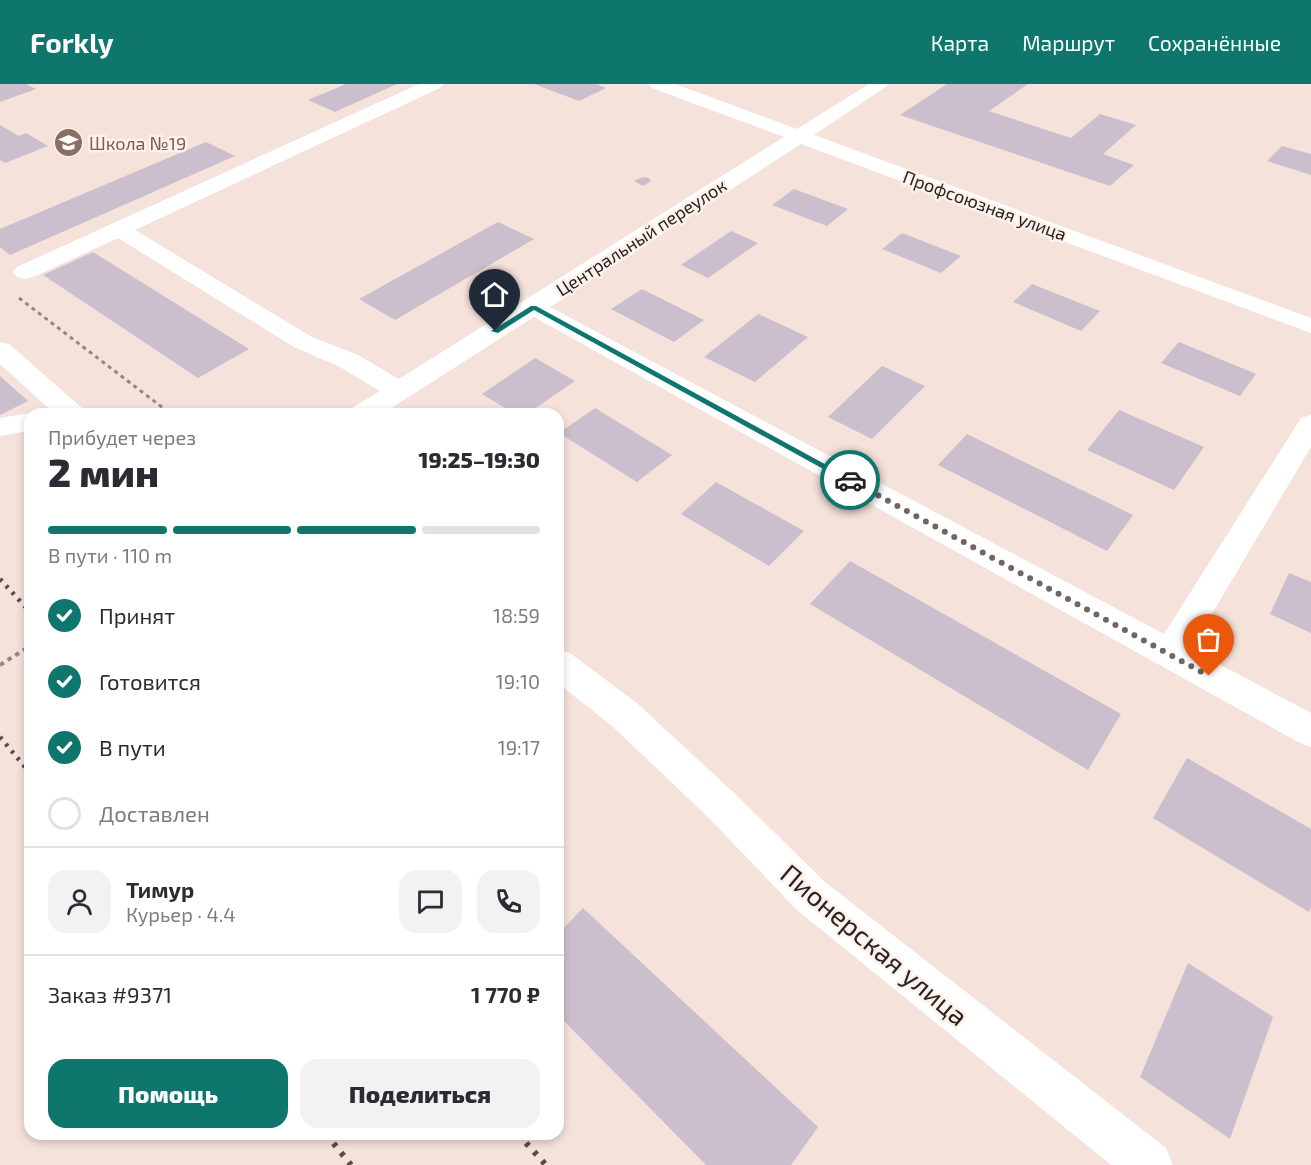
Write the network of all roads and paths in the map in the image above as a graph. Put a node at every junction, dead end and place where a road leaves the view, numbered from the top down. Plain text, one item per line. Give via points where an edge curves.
1 (434, 84) edge
2 (658, 84) edge
3 (881, 84) edge
4 (798, 136) junction
5 (119, 229) junction
6 (25, 272) dead end
7 (19, 298) dead end
8 (533, 307) junction
9 (1311, 326) edge
10 (0, 350) edge
11 (399, 391) junction
12 (57, 408) edge
13 (163, 408) edge
14 (372, 408) edge
15 (24, 423) edge
16 (1311, 424) edge
17 (0, 427) edge
18 (24, 650) edge
19 (1169, 654) junction
20 (0, 665) edge
21 (564, 668) edge
22 (1311, 731) edge
23 (1149, 1165) edge

1 - 5 street
2 - 4 street, Профсоюзная улица
3 - 4 street, Центральный переулок
4 - 8 street, Центральный переулок
4 - 9 street, Профсоюзная улица
5 - 6 street
5 - 11 street via 303,342 349,361
7 - 13 path
8 - 11 street, Центральный переулок
8 - 19 street
10 - 12 street
11 - 14 street, Центральный переулок
15 - 17 street
16 - 19 street
18 - 20 path
19 - 22 street
21 - 23 street, Пионерская улица via 625,715 811,896

